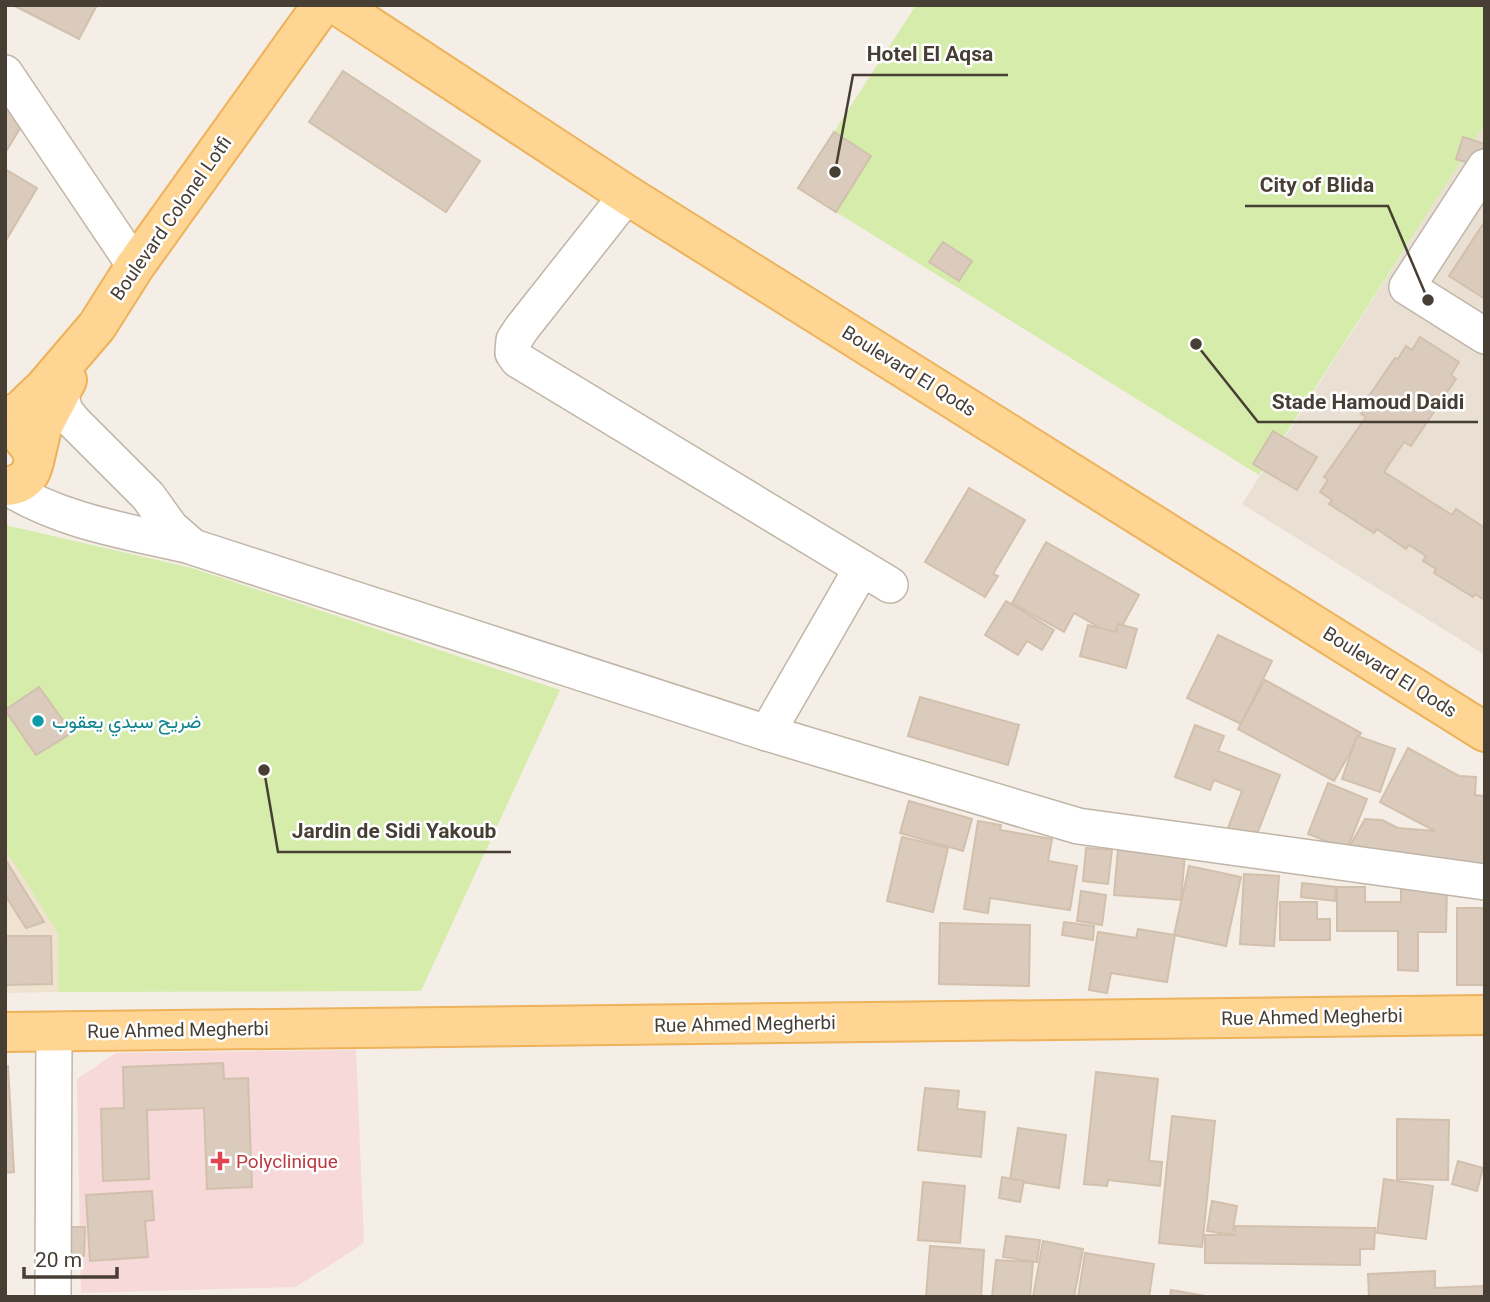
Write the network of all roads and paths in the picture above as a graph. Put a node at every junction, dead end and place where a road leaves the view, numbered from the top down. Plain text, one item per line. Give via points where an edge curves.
1 (322, 5) edge
2 (337, 5) edge
3 (5, 73) edge
4 (1485, 167) edge
5 (627, 195) junction
6 (135, 266) junction
7 (97, 326) junction
8 (1485, 337) edge
9 (60, 393) junction
10 (9, 422) edge
11 (34, 462) junction
12 (5, 486) edge
13 (193, 547) junction
14 (1485, 732) edge
15 (767, 733) junction
16 (1485, 882) edge
17 (1485, 1015) edge
18 (5, 1032) edge
19 (54, 1032) junction
20 (53, 1297) edge

1 - 6 main road, Boulevard Colonel Lotfi
2 - 5 main road, Boulevard El Qods
3 - 6 street
4 - 8 street via 1407,287
5 - 14 main road, Boulevard El Qods
5 - 15 street via 522,328 513,353 876,576
6 - 7 main road, Boulevard Colonel Lotfi
7 - 9 main road
7 - 10 main road, Boulevard Colonel Lotfi
9 - 11 main road via 43,428
9 - 13 street via 74,422 148,496 170,528
10 - 11 main road via 15,436 29,446
11 - 12 main road via 28,477
12 - 13 street via 68,517
13 - 15 street
15 - 16 street via 1078,826
17 - 19 main road, Rue Ahmed Megherbi
18 - 19 main road, Rue Ahmed Megherbi
19 - 20 street

